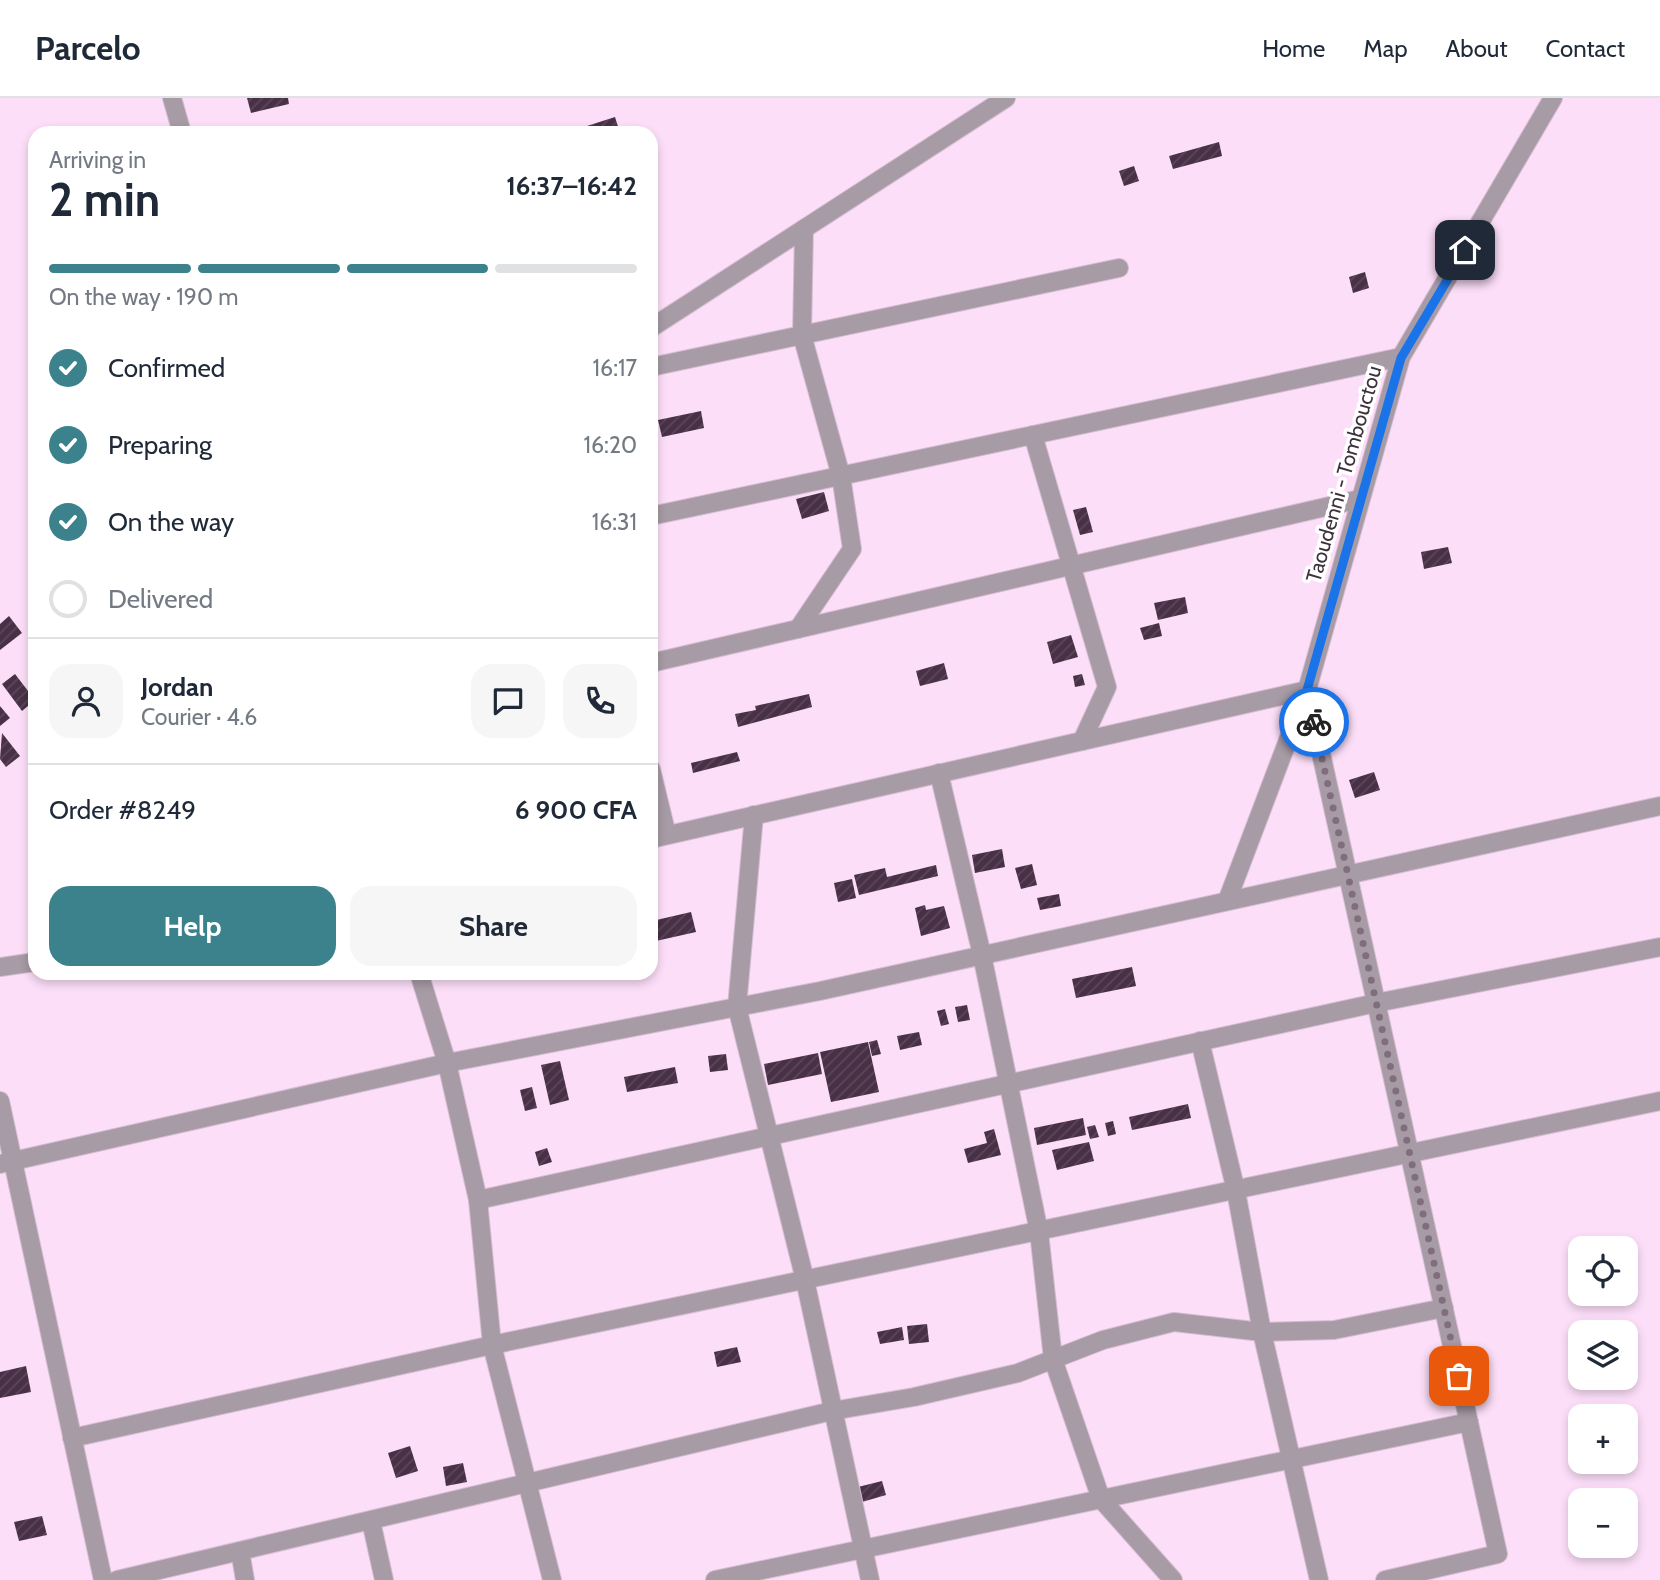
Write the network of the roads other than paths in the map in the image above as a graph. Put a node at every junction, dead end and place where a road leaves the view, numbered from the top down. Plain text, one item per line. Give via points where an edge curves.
1 (172, 98) edge
2 (1006, 98) edge
3 (1553, 98) edge
4 (180, 126) edge
5 (804, 229) junction
6 (1119, 268) dead end
7 (658, 323) edge
8 (802, 335) junction
9 (1401, 358) junction
10 (658, 366) edge
11 (1033, 435) junction
12 (841, 476) junction
13 (1360, 499) junction
14 (658, 515) edge
15 (1073, 565) junction
16 (798, 629) junction
17 (658, 661) edge
18 (1307, 690) junction
19 (1082, 741) junction
20 (939, 773) junction
21 (1660, 806) edge
22 (754, 815) junction
23 (659, 837) edge
24 (1348, 874) junction
25 (1227, 901) junction
26 (1660, 947) edge
27 (982, 955) junction
28 (28, 963) edge
29 (0, 967) edge
30 (421, 980) edge
31 (1376, 1003) junction
32 (737, 1007) junction
33 (1200, 1041) junction
34 (447, 1063) junction
35 (1009, 1083) junction
36 (0, 1101) edge
37 (1660, 1101) edge
38 (769, 1136) junction
39 (1410, 1155) junction
40 (6, 1163) edge
41 (1236, 1191) junction
42 (478, 1200) junction
43 (1039, 1232) junction
44 (805, 1280) junction
45 (1444, 1308) junction
46 (1262, 1332) junction
47 (492, 1345) junction
48 (1053, 1359) junction
49 (832, 1411) junction
50 (1469, 1422) junction
51 (72, 1438) junction
52 (1292, 1459) junction
53 (527, 1485) junction
54 (1101, 1499) junction
55 (371, 1521) junction
56 (863, 1549) junction
57 (240, 1551) junction
58 (103, 1580) edge
59 (117, 1580) edge
60 (246, 1580) edge
61 (384, 1580) edge
62 (552, 1580) edge
63 (715, 1580) edge
64 (870, 1580) edge
65 (1173, 1580) edge
66 (1318, 1580) edge
67 (1385, 1580) edge

1 - 4 street
2 - 5 street
3 - 9 street, Taoudenni - Tombouctou
5 - 7 street
5 - 8 street
6 - 8 street
8 - 10 street
8 - 12 street
9 - 11 street
9 - 13 street, Taoudenni - Tombouctou
11 - 12 street
11 - 15 street
12 - 14 street
12 - 16 street via 852,549
13 - 15 street
13 - 18 street, Taoudenni - Tombouctou
15 - 16 street
15 - 19 street via 1107,688
16 - 17 street
18 - 19 street
18 - 24 street
18 - 25 street, Taoudenni - Tombouctou
19 - 20 street
20 - 22 street
20 - 27 street
21 - 24 street
22 - 23 street
22 - 32 street
24 - 25 street
24 - 31 street
25 - 27 street
26 - 31 street
27 - 32 street
27 - 35 street
28 - 29 street
30 - 34 street
31 - 33 street
31 - 39 street
32 - 34 street
32 - 38 street
33 - 35 street
33 - 41 street
34 - 40 street
34 - 42 street
35 - 38 street
35 - 43 street
36 - 40 street
37 - 39 street
38 - 42 street
38 - 44 street
39 - 41 street
39 - 45 street
40 - 51 street
41 - 43 street
41 - 46 street
42 - 47 street
43 - 44 street
43 - 48 street
44 - 47 street
44 - 49 street
45 - 46 street via 1334,1330
45 - 50 street
46 - 48 street via 1174,1322 1103,1340
46 - 52 street
47 - 51 street
47 - 53 street
48 - 49 street via 1018,1373
48 - 54 street
49 - 53 street
49 - 56 street
50 - 52 street
50 - 67 street via 1498,1554
51 - 58 street
52 - 54 street
52 - 66 street
53 - 55 street
53 - 62 street
54 - 56 street
54 - 65 street
55 - 57 street
55 - 61 street
56 - 63 street
56 - 64 street
57 - 59 street
57 - 60 street

